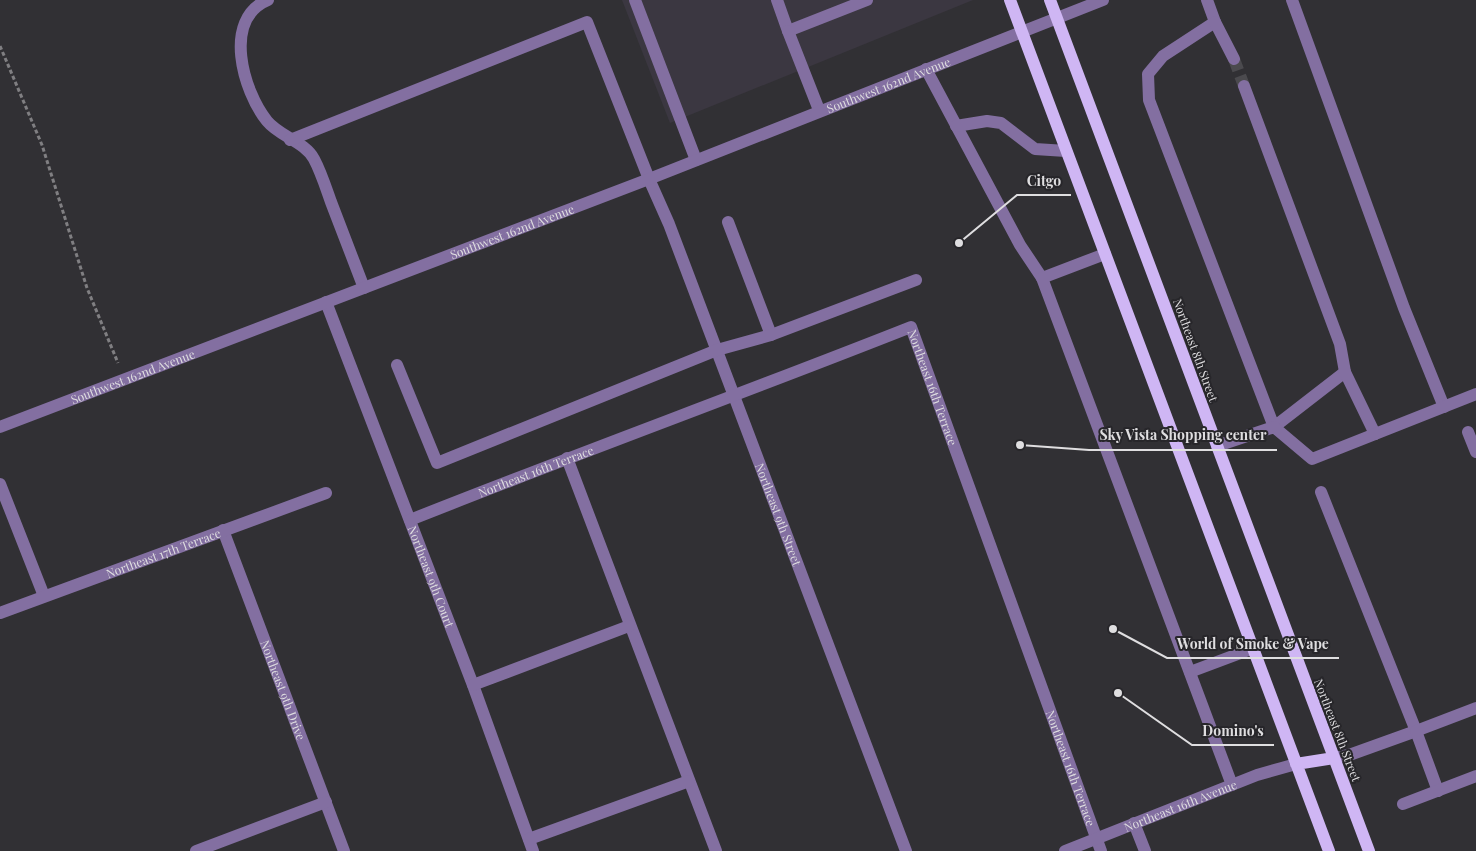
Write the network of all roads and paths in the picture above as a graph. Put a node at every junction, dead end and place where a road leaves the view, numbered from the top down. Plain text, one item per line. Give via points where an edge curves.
1 (268, 0) edge
2 (635, 0) edge
3 (777, 0) edge
4 (867, 0) edge
5 (1010, 0) edge
6 (1050, 0) edge
7 (1103, 0) edge
8 (1207, 0) edge
9 (1292, 0) edge
10 (1056, 18) junction
11 (1216, 22) junction
12 (788, 30) junction
13 (1021, 31) junction
14 (0, 46) edge
15 (1234, 59) tunnel mouth
16 (926, 69) junction
17 (1244, 86) tunnel mouth
18 (819, 110) junction
19 (956, 126) junction
20 (290, 140) junction
21 (1066, 151) junction
22 (696, 160) junction
23 (649, 179) junction
24 (728, 222) dead end
25 (1105, 254) junction
26 (1042, 278) junction
27 (916, 280) dead end
28 (364, 288) junction
29 (326, 302) junction
30 (771, 335) junction
31 (717, 350) junction
32 (397, 366) dead end
33 (1345, 372) junction
34 (125, 380) junction
35 (1476, 394) edge
36 (735, 397) junction
37 (1444, 406) junction
38 (0, 427) edge
39 (1274, 427) junction
40 (1468, 432) dead end
41 (1375, 434) junction
42 (1217, 446) junction
43 (1476, 452) edge
44 (567, 458) junction
45 (0, 484) edge
46 (1321, 492) dead end
47 (326, 493) dead end
48 (410, 520) junction
49 (223, 530) junction
50 (44, 596) junction
51 (0, 613) edge
52 (629, 626) junction
53 (1254, 648) junction
54 (1190, 672) junction
55 (473, 685) junction
56 (1476, 708) edge
57 (1416, 731) junction
58 (1334, 758) junction
59 (1296, 764) junction
60 (1476, 776) edge
61 (689, 781) junction
62 (1232, 785) junction
63 (1438, 791) junction
64 (326, 802) junction
65 (1403, 804) dead end
66 (1134, 823) junction
67 (1096, 839) junction
68 (531, 845) edge
69 (196, 851) edge
70 (344, 851) edge
71 (716, 851) edge
72 (906, 851) edge
73 (1065, 851) edge
74 (1101, 851) edge
75 (1145, 851) edge
76 (1329, 851) edge
77 (1369, 851) edge

1 - 20 street via 257,6 248,17 241,37 240,56 261,111 273,127
2 - 22 street
3 - 12 street
4 - 12 street
5 - 13 main road
6 - 10 main road, Northeast 8th Street
7 - 10 street, Southwest 162nd Avenue
8 - 11 street
9 - 37 street via 1404,308
10 - 13 street, Southwest 162nd Avenue
10 - 42 main road, Northeast 8th Street
11 - 15 street
11 - 39 street via 1162,56 1148,74 1149,100
12 - 18 street
13 - 16 street, Southwest 162nd Avenue
13 - 21 main road
14 - 34 path via 42,145 87,288
16 - 18 street, Southwest 162nd Avenue
16 - 19 street
17 - 33 street via 1340,344
18 - 22 street, Southwest 162nd Avenue
19 - 21 street via 988,121 1001,123 1036,149
19 - 26 street via 1020,246
20 - 23 street, Northeast 9th Street via 587,22
20 - 28 street via 312,156 317,164
21 - 25 main road
22 - 23 street, Southwest 162nd Avenue
23 - 28 street, Southwest 162nd Avenue
23 - 31 street, Northeast 9th Street
24 - 30 street
25 - 26 street
25 - 53 main road
26 - 54 street
27 - 30 street
28 - 29 street, Southwest 162nd Avenue
29 - 34 street, Southwest 162nd Avenue
29 - 48 street, Northeast 9th Court
30 - 31 street
31 - 32 street via 437,463
31 - 36 street, Northeast 9th Street
33 - 39 street
33 - 41 street
34 - 38 street, Southwest 162nd Avenue
35 - 37 street
36 - 44 street, Northeast 16th Terrace
36 - 67 street, Northeast 16th Terrace via 911,327
36 - 72 street, Northeast 9th Street
37 - 41 street
39 - 41 street via 1312,459
39 - 42 street
40 - 43 street
42 - 58 main road, Northeast 8th Street
44 - 48 street, Northeast 16th Terrace
44 - 52 street
45 - 50 street
46 - 57 street
47 - 49 street, Northeast 17th Terrace
48 - 55 street, Northeast 9th Court
49 - 50 street, Northeast 17th Terrace
49 - 64 street, Northeast 9th Drive
50 - 51 street, Northeast 17th Terrace
52 - 55 street
52 - 61 street
53 - 54 street
53 - 59 main road
54 - 62 street
55 - 68 street, Northeast 9th Court
56 - 57 street
57 - 58 street
57 - 63 street
58 - 59 main road
58 - 77 main road, Northeast 8th Street
59 - 62 street, Northeast 16th Avenue
59 - 76 main road
60 - 63 street
61 - 68 street
61 - 71 street
62 - 66 street, Northeast 16th Avenue
63 - 65 street
64 - 69 street
64 - 70 street, Northeast 9th Drive
66 - 67 street, Northeast 16th Avenue
66 - 75 street
67 - 73 street, Northeast 16th Avenue
67 - 74 street

